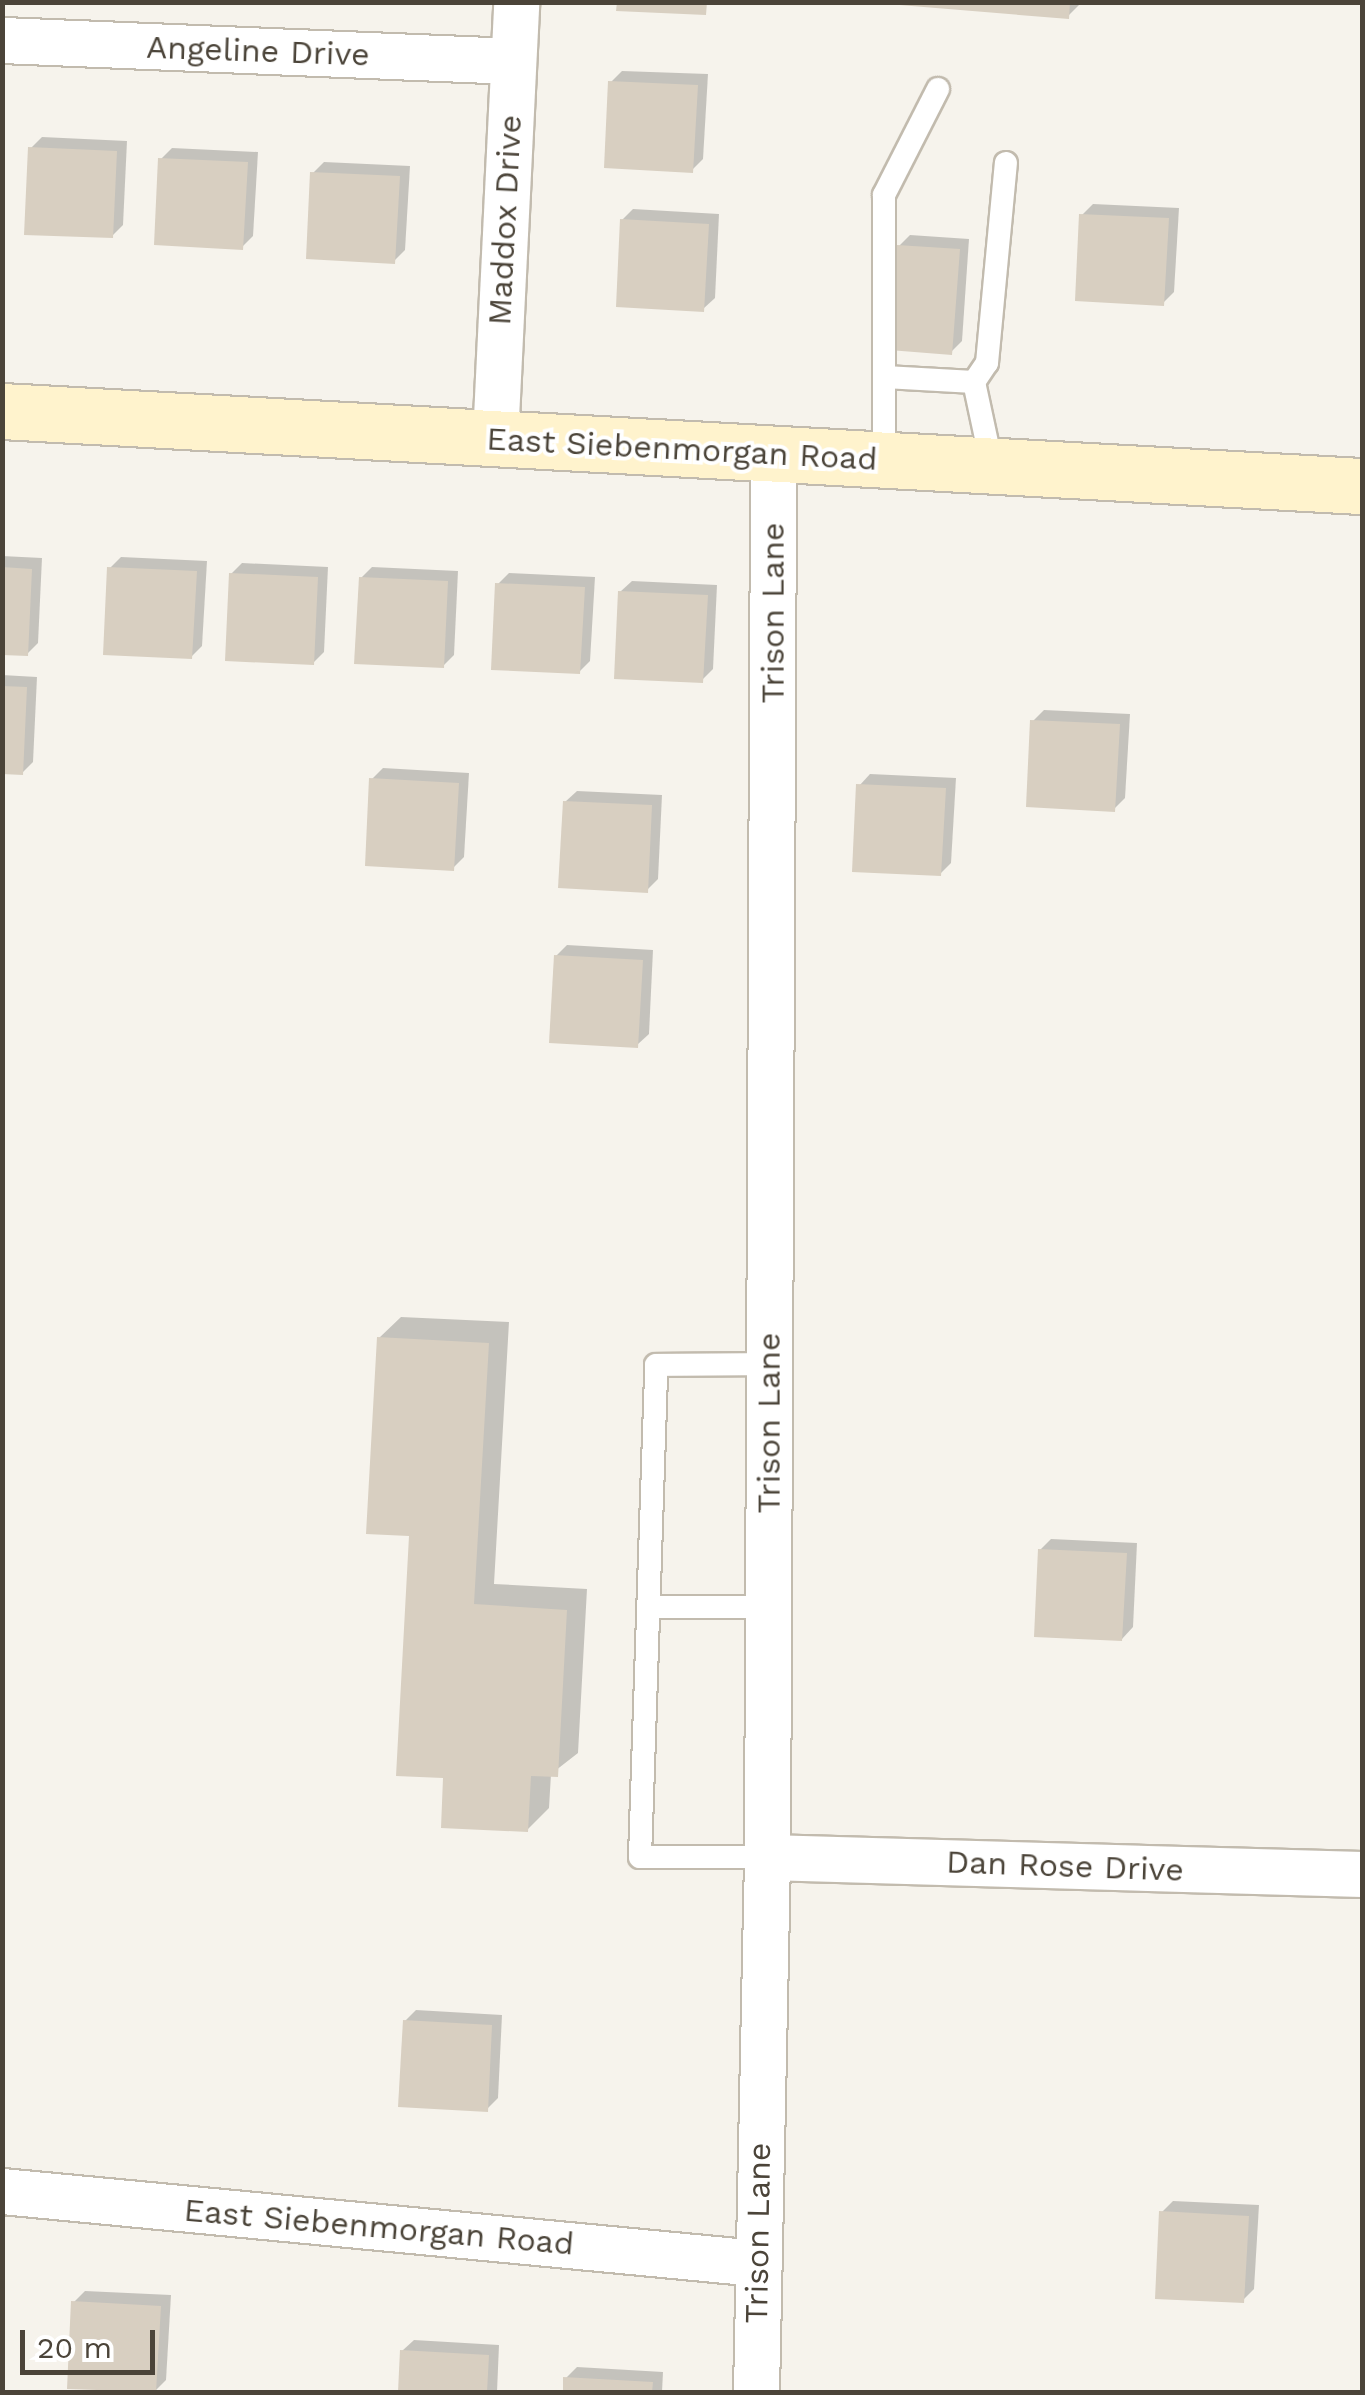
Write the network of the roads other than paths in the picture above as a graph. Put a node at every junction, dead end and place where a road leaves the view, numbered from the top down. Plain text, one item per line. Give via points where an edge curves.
1 (516, 2) edge
2 (2, 40) edge
3 (513, 61) junction
4 (938, 89) dead end
5 (1006, 163) dead end
6 (885, 378) junction
7 (974, 382) junction
8 (2, 411) edge
9 (495, 438) junction
10 (773, 454) junction
11 (884, 460) junction
12 (992, 466) junction
13 (1362, 486) edge
14 (770, 1364) junction
15 (648, 1607) junction
16 (768, 1607) junction
17 (767, 1858) junction
18 (1362, 1874) edge
19 (2, 2192) edge
20 (756, 2262) junction
21 (756, 2392) edge

1 - 3 street, Maddox Drive
2 - 3 street, Angeline Drive
3 - 9 street, Maddox Drive
4 - 6 lane via 884,196
5 - 7 lane via 986,364
6 - 7 lane
6 - 11 lane
7 - 12 lane
8 - 9 street, East Siebenmorgan Road
9 - 10 street, East Siebenmorgan Road
10 - 11 street, East Siebenmorgan Road
10 - 14 street, Trison Lane
11 - 12 street, East Siebenmorgan Road
12 - 13 street, East Siebenmorgan Road
14 - 15 lane via 656,1365
14 - 16 street, Trison Lane
15 - 16 lane
15 - 17 lane via 640,1857
16 - 17 street, Trison Lane
17 - 18 street, Dan Rose Drive
17 - 20 street, Trison Lane
19 - 20 street, East Siebenmorgan Road
20 - 21 street, Trison Lane

